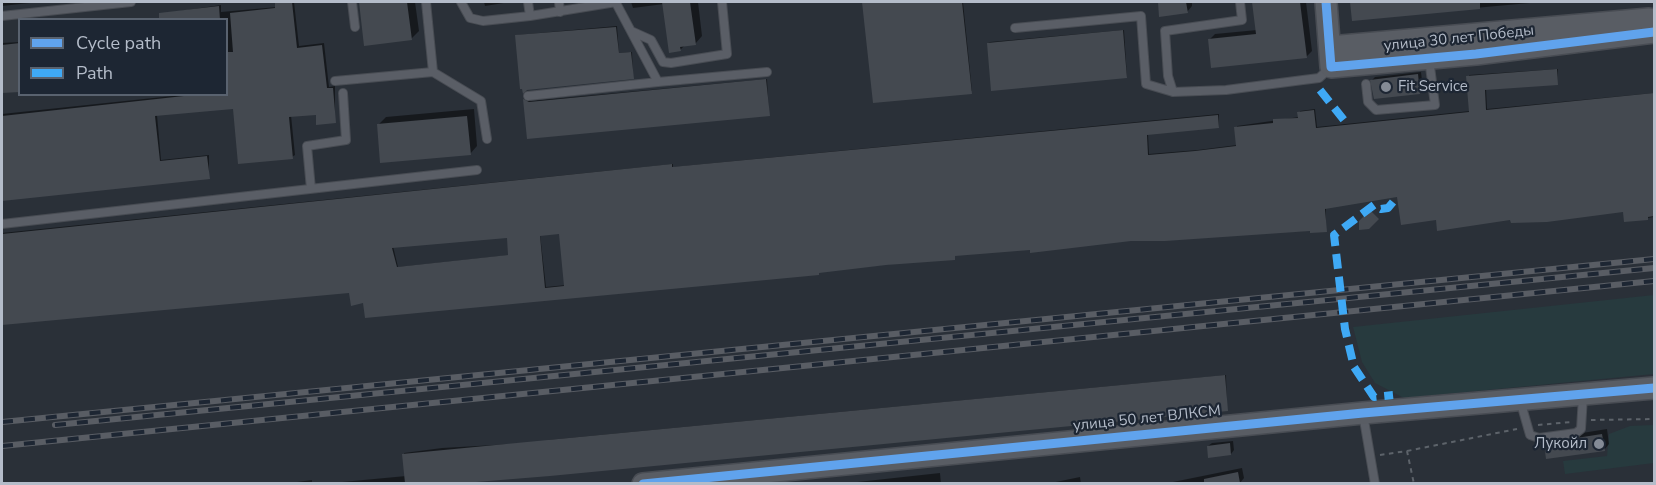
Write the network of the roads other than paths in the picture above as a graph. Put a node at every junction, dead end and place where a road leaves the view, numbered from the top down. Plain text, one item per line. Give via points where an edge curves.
1 (131, 2) edge
2 (352, 2) edge
3 (426, 2) edge
4 (461, 2) edge
5 (528, 2) edge
6 (559, 2) edge
7 (616, 2) edge
8 (722, 2) edge
9 (1240, 2) edge
10 (1326, 2) edge
11 (560, 12) junction
12 (2, 16) edge
13 (530, 16) junction
14 (1654, 18) edge
15 (355, 27) dead end
16 (1016, 28) dead end
17 (631, 31) junction
18 (1654, 32) edge
19 (1330, 57) junction
20 (1429, 58) junction
21 (433, 72) junction
22 (766, 72) dead end
23 (335, 81) dead end
24 (658, 82) junction
25 (1366, 84) dead end
26 (1173, 92) junction
27 (343, 93) dead end
28 (528, 96) dead end
29 (487, 139) dead end
30 (477, 170) dead end
31 (311, 189) junction
32 (2, 224) edge
33 (1654, 388) edge
34 (1583, 393) junction
35 (1520, 399) junction
36 (1363, 413) junction
37 (643, 483) edge
38 (1375, 483) edge

1 - 12 lane
2 - 15 lane
3 - 21 lane
4 - 13 lane via 475,21
5 - 13 lane
6 - 11 lane
7 - 11 lane
7 - 17 lane
8 - 17 lane via 727,54 663,62 651,40
9 - 26 lane via 1242,20 1165,31
10 - 19 street
11 - 13 lane
14 - 19 street, улица 30 лет Победы
16 - 26 lane via 1141,16 1146,84
17 - 24 lane
18 - 20 street, улица 30 лет Победы
19 - 20 street, улица 30 лет Победы
19 - 26 lane via 1318,78 1226,90
20 - 25 lane via 1435,105 1376,111 1368,102
21 - 23 lane
21 - 29 lane via 481,101
22 - 24 lane
24 - 28 lane
27 - 31 lane via 346,140 307,146
30 - 31 lane
31 - 32 lane
33 - 34 street, улица 50 лет ВЛКСМ
34 - 35 street, улица 50 лет ВЛКСМ
34 - 35 lane via 1581,429 1576,434 1539,438 1530,435
35 - 36 street, улица 50 лет ВЛКСМ
36 - 37 street, улица 50 лет ВЛКСМ
36 - 38 lane

